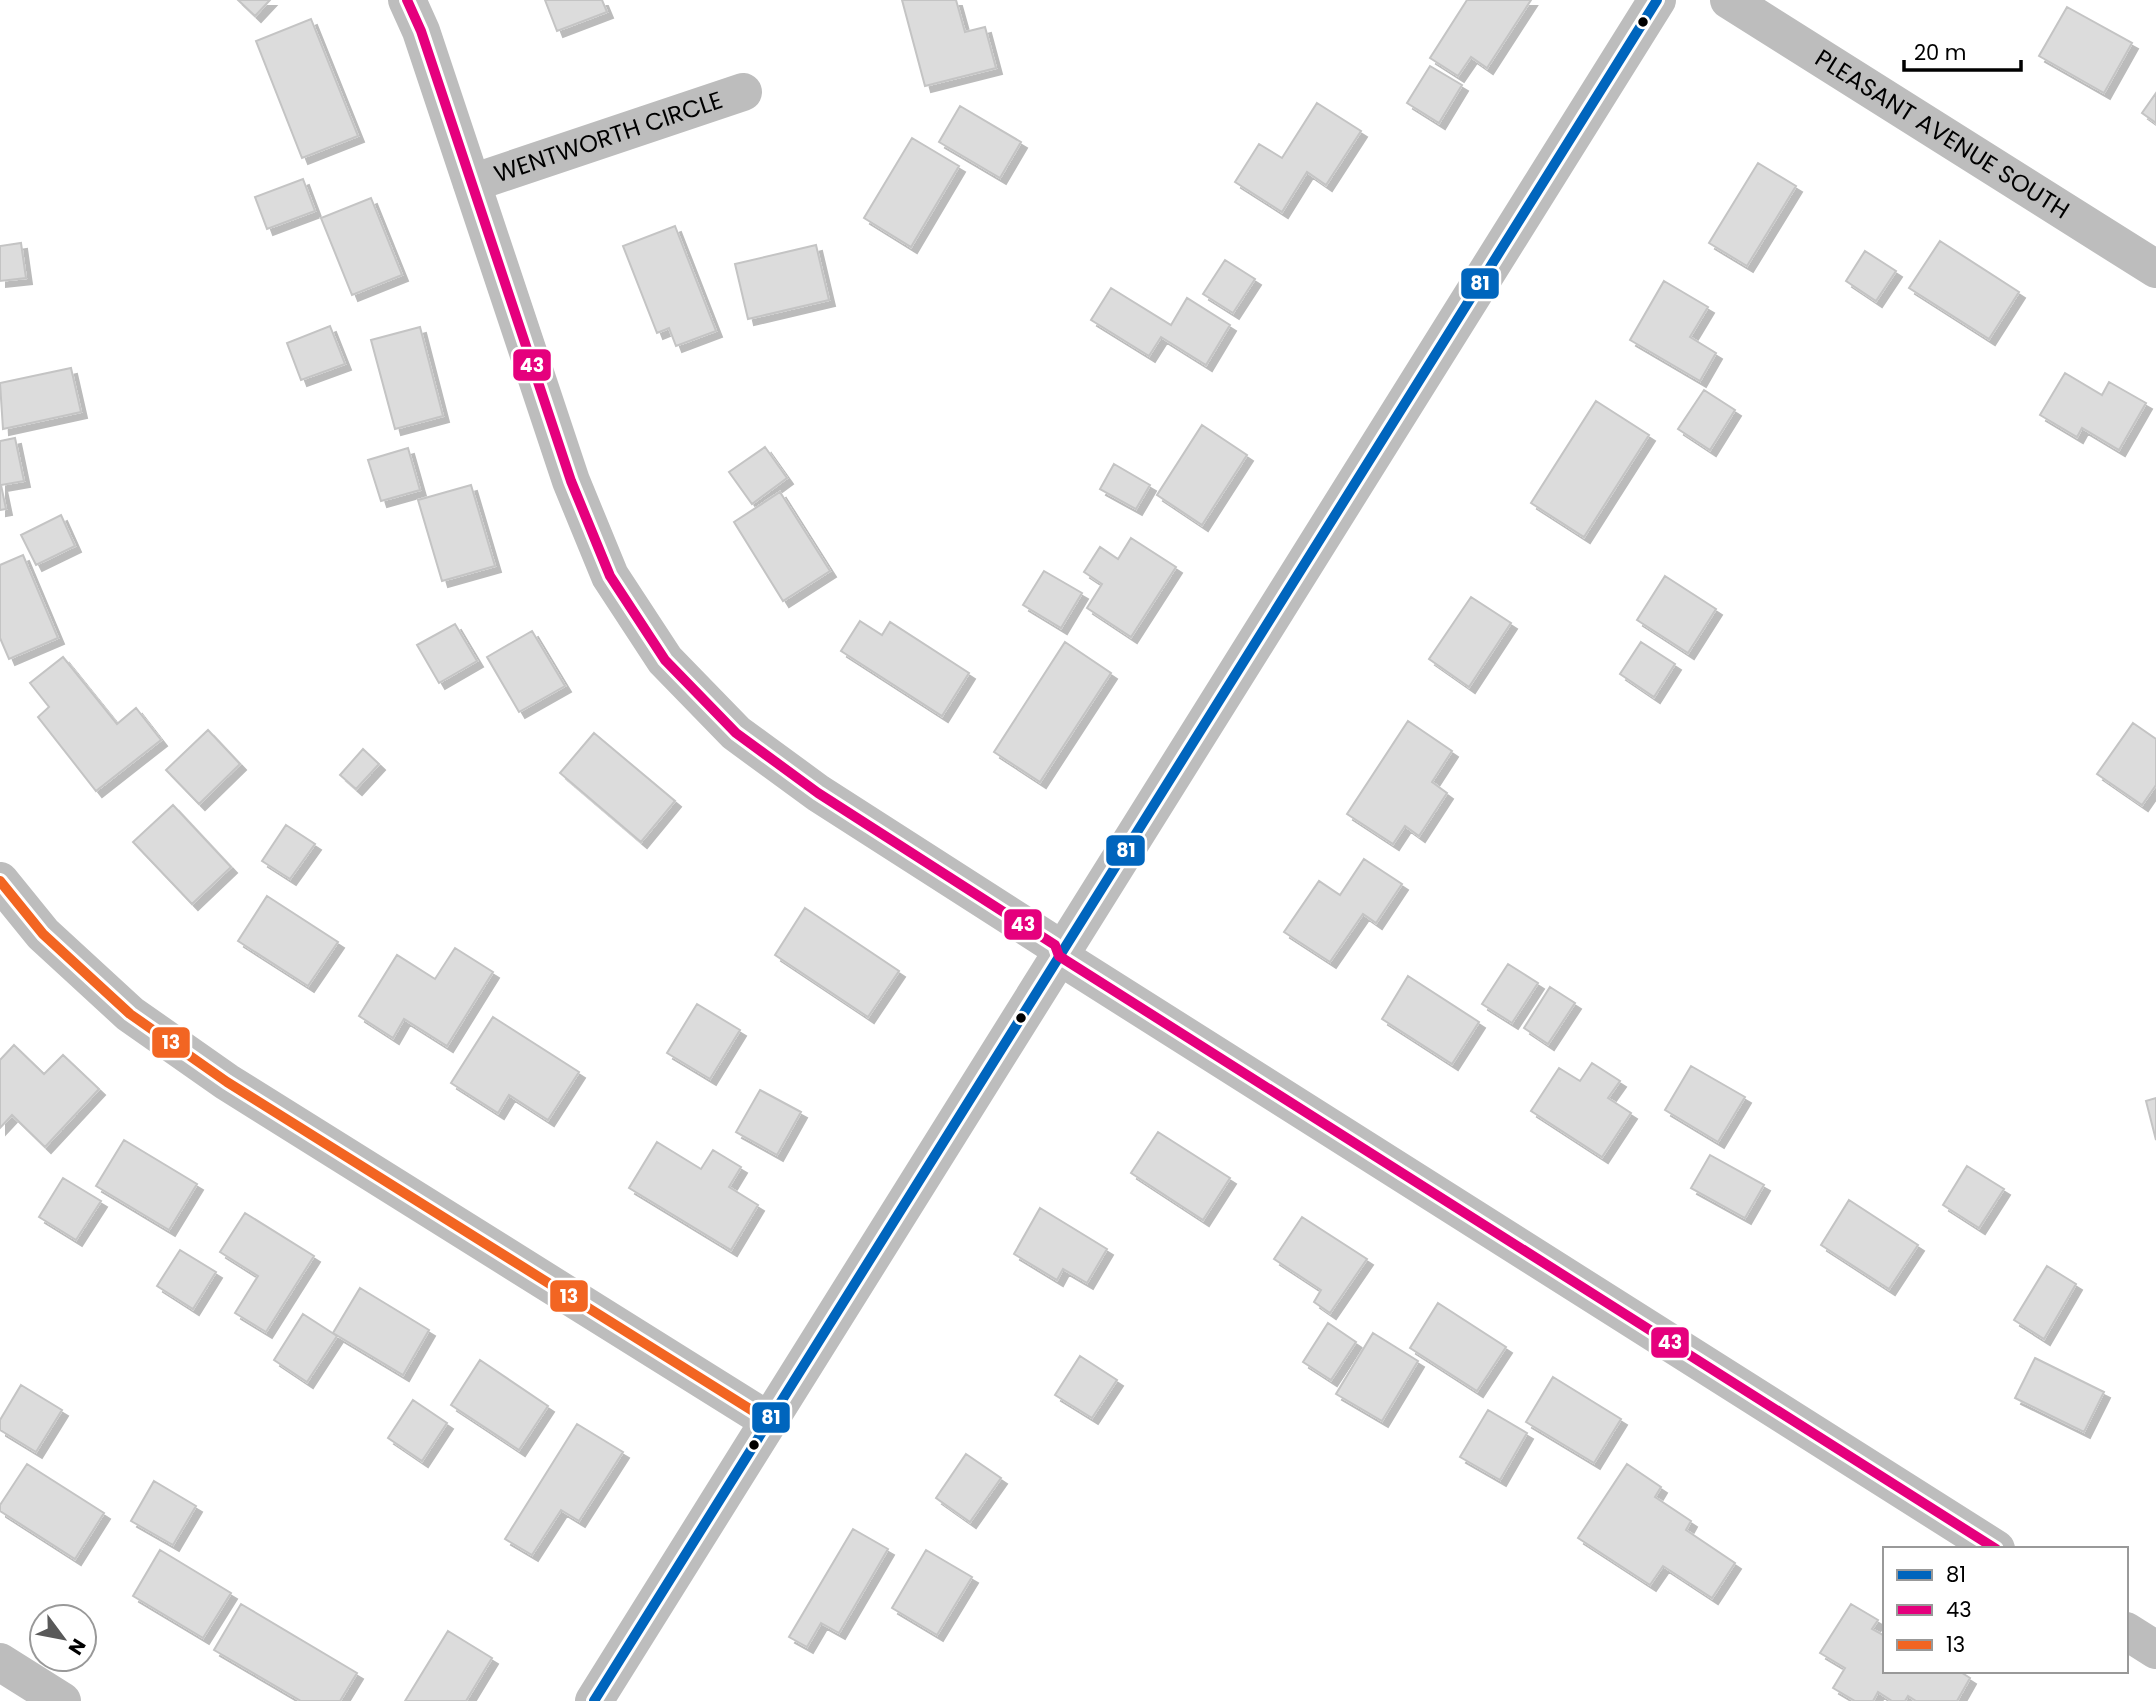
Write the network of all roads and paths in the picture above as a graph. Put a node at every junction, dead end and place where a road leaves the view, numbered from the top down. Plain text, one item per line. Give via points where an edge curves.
1 (407, 0) edge
2 (1657, 0) edge
3 (1729, 0) edge
4 (743, 92) dead end
5 (471, 183) junction
6 (2156, 269) edge
7 (0, 881) edge
8 (1059, 956) junction
9 (769, 1421) junction
10 (1993, 1547) edge
11 (2128, 1632) edge
12 (2156, 1650) edge
13 (0, 1662) edge
14 (62, 1701) edge
15 (594, 1701) edge

1 - 5 street
2 - 8 street
3 - 6 street, PLEASANT AVENUE SOUTH
4 - 5 street, WENTWORTH CIRCLE
5 - 8 street via 570,481 610,576 665,660 736,733 818,793 1055,945
7 - 9 street via 43,934 130,1014 227,1082
8 - 9 street
8 - 10 street
9 - 15 street
11 - 12 street
13 - 14 street

